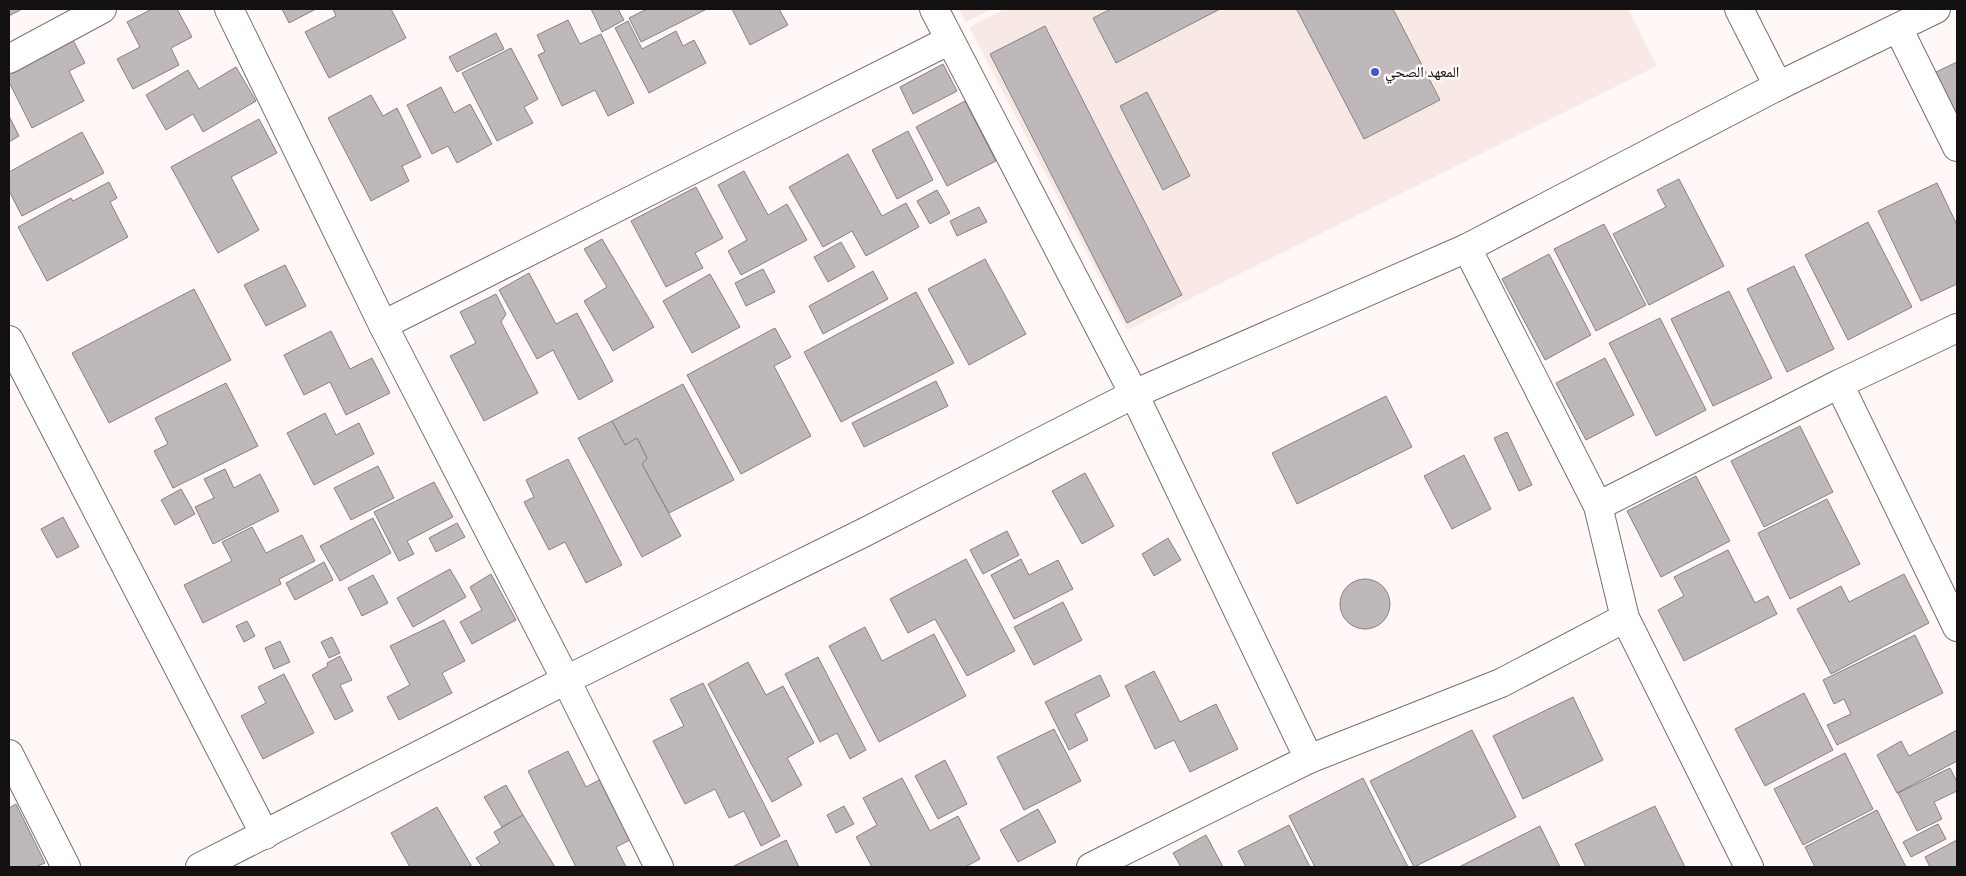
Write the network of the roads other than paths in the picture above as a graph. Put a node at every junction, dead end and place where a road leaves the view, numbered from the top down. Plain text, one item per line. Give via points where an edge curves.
1 (102, 9) edge
2 (229, 9) edge
3 (934, 9) edge
4 (1739, 9) edge
5 (1936, 9) edge
6 (1898, 28) junction
7 (950, 40) junction
8 (9, 59) edge
9 (1778, 86) junction
10 (1957, 147) edge
11 (1467, 248) junction
12 (384, 325) junction
13 (1957, 328) edge
14 (9, 340) edge
15 (1839, 384) junction
16 (1134, 394) junction
17 (1598, 506) junction
18 (1624, 618) junction
19 (1957, 627) edge
20 (566, 680) junction
21 (9, 754) edge
22 (1309, 759) junction
23 (265, 835) junction
24 (66, 867) edge
25 (200, 867) edge
26 (659, 867) edge
27 (1091, 867) edge
28 (1749, 867) edge

1 - 8 street
2 - 12 street
3 - 7 street
4 - 9 street
5 - 6 street
6 - 9 street
6 - 10 street
7 - 12 street
7 - 16 street
9 - 11 street
11 - 16 street
11 - 17 street
12 - 20 street
13 - 15 street
14 - 23 street
15 - 17 street
15 - 19 street
16 - 20 street via 866,532
16 - 22 street
17 - 18 street
18 - 22 street via 1501,683
18 - 28 street
20 - 23 street
20 - 26 street
21 - 24 street
22 - 27 street
23 - 25 street

